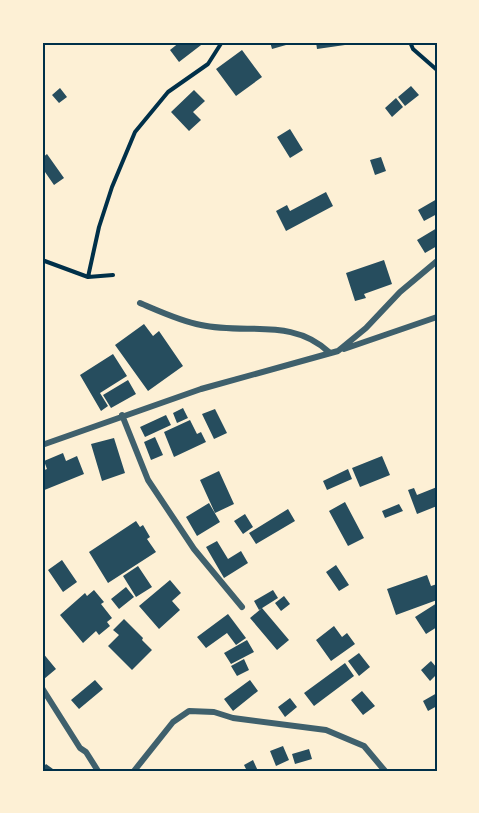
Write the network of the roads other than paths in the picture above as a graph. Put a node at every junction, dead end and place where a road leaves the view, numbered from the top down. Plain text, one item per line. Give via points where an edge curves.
1 (437, 261) edge
2 (140, 303) dead end
3 (437, 317) edge
4 (338, 351) junction
5 (330, 353) junction
6 (122, 415) junction
7 (42, 445) edge
8 (242, 607) dead end
9 (42, 688) edge
10 (98, 771) edge
11 (134, 771) edge
12 (385, 771) edge

1 - 4 street
2 - 5 street via 201,325 282,329 319,344
3 - 4 street
4 - 5 street
5 - 6 street
6 - 7 street
6 - 8 street via 148,480 194,549
9 - 10 street
11 - 12 street via 173,723 189,711 326,730 364,746

